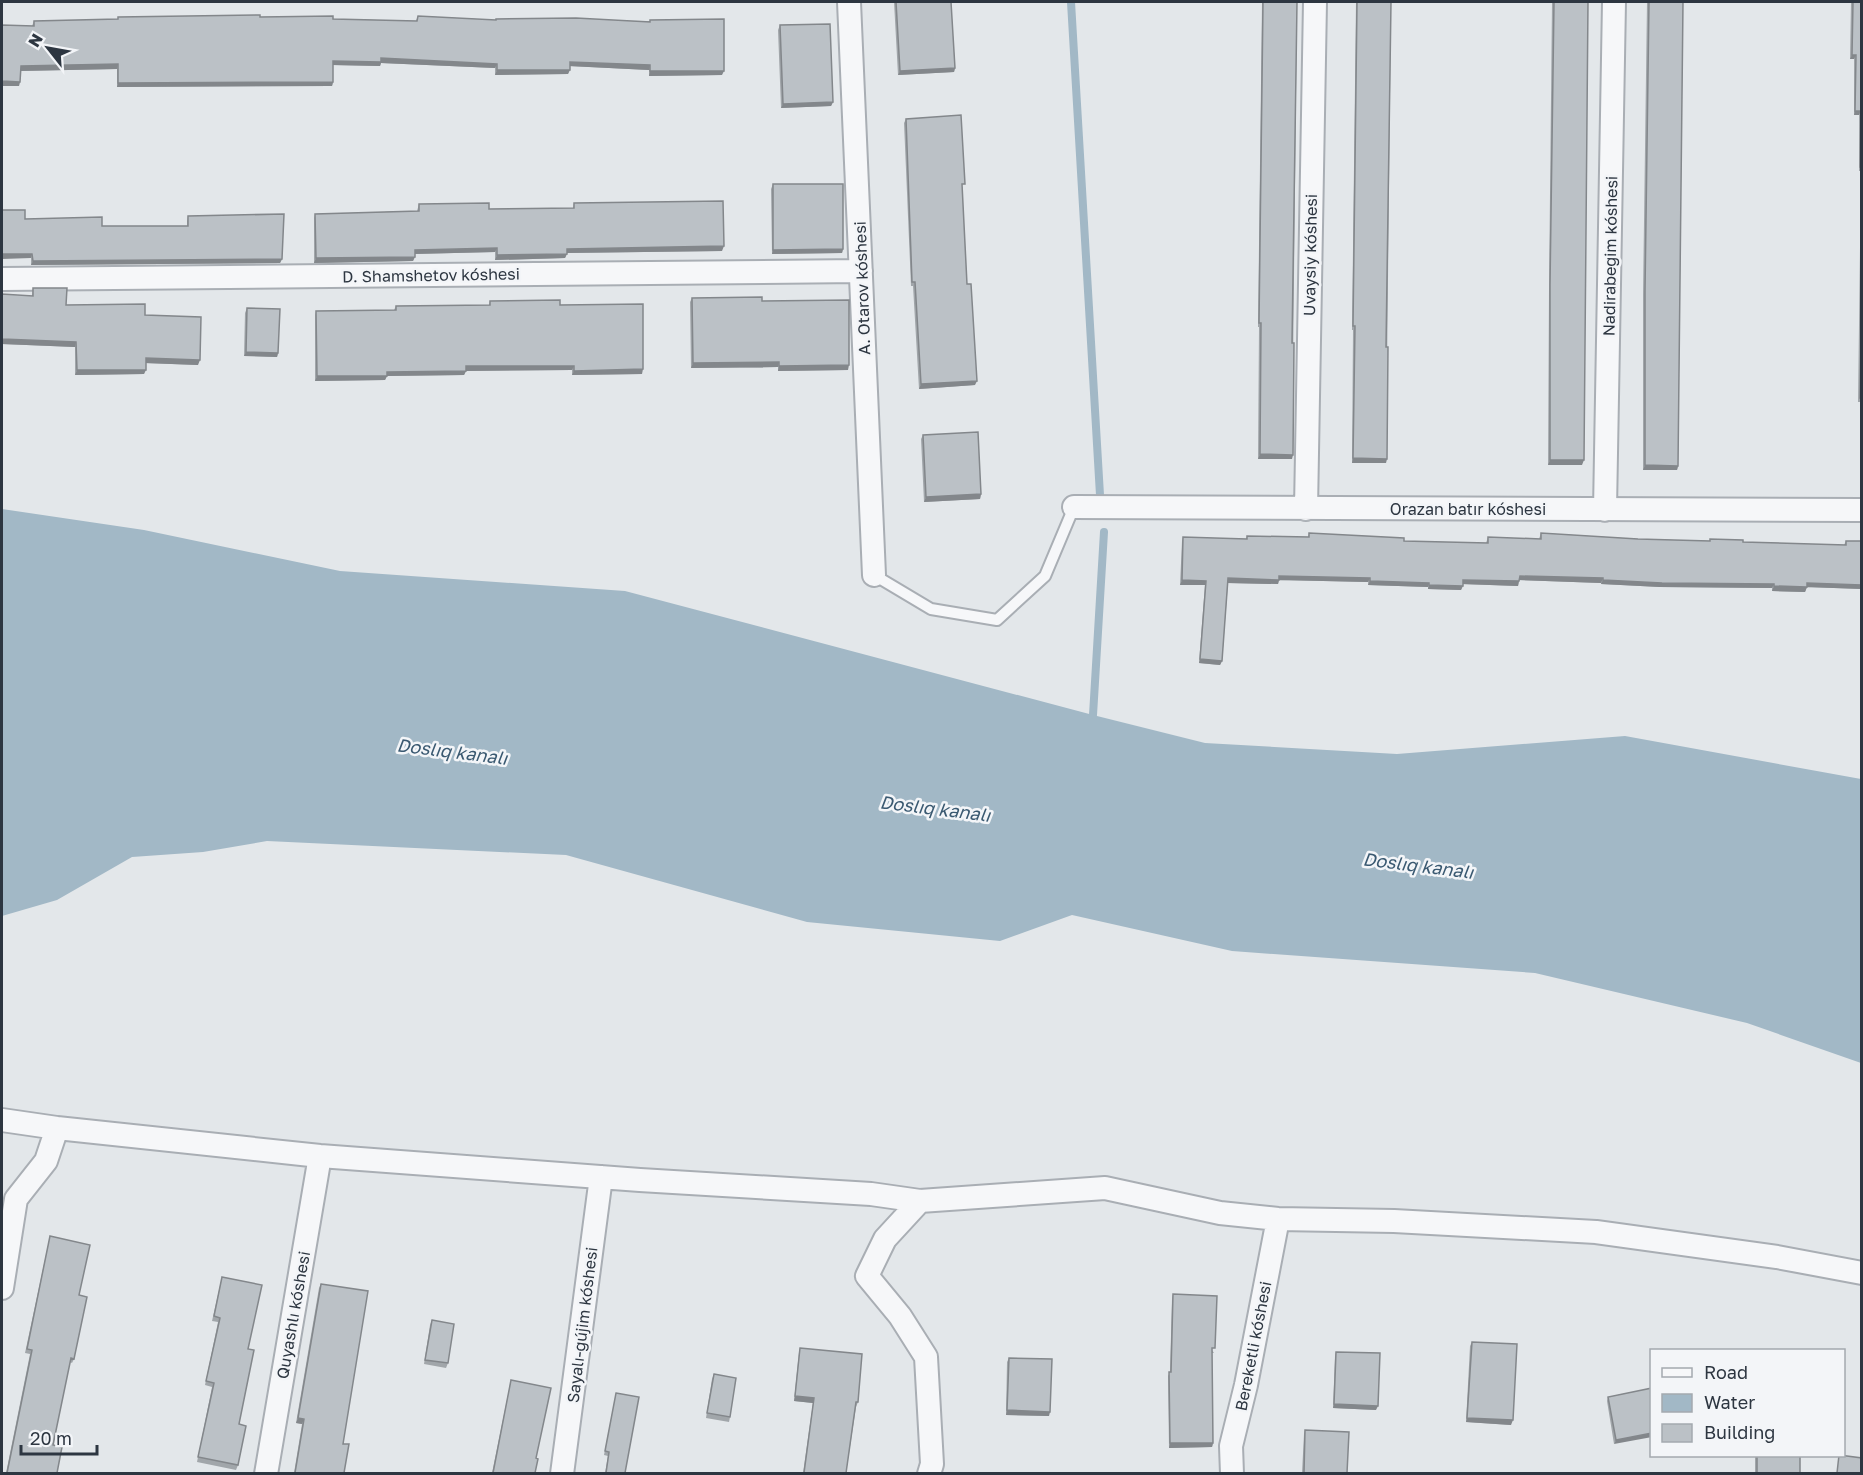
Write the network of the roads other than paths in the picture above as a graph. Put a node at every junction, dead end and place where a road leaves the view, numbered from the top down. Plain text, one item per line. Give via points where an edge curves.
1 (849, 2) edge
2 (1315, 2) edge
3 (1614, 2) edge
4 (861, 271) junction
5 (2, 279) edge
6 (1074, 507) joint
7 (1305, 509) junction
8 (1605, 510) junction
9 (1862, 510) edge
10 (874, 574) joint
11 (2, 1120) edge
12 (57, 1128) junction
13 (320, 1156) junction
14 (601, 1178) junction
15 (920, 1201) junction
16 (1278, 1218) junction
17 (1862, 1273) edge
18 (2, 1288) edge
19 (266, 1473) edge
20 (562, 1473) edge
21 (929, 1473) edge
22 (1232, 1473) edge

1 - 4 street, A. Otarov kóshesi
2 - 7 street, Uvaysiy kóshesi
3 - 8 street, Nadirabegim kóshesi
4 - 5 street, D. Shamshetov kóshesi
4 - 10 street, A. Otarov kóshesi
6 - 7 street, Orazan batır kóshesi
6 - 10 lane via 1045,576 997,620 931,609
7 - 8 street, Orazan batır kóshesi
8 - 9 street, Orazan batır kóshesi
11 - 12 street
12 - 13 street
12 - 18 street via 46,1161 16,1199
13 - 14 street
13 - 19 street, Quyashlı kóshesi
14 - 15 street via 871,1194
14 - 20 street, Sayalı-gújim kóshesi
15 - 16 street via 1105,1188 1220,1213
15 - 21 street via 885,1239 867,1276 900,1316 926,1357 932,1464
16 - 17 street via 1596,1232
16 - 22 street, Bereketli kóshesi via 1231,1446

